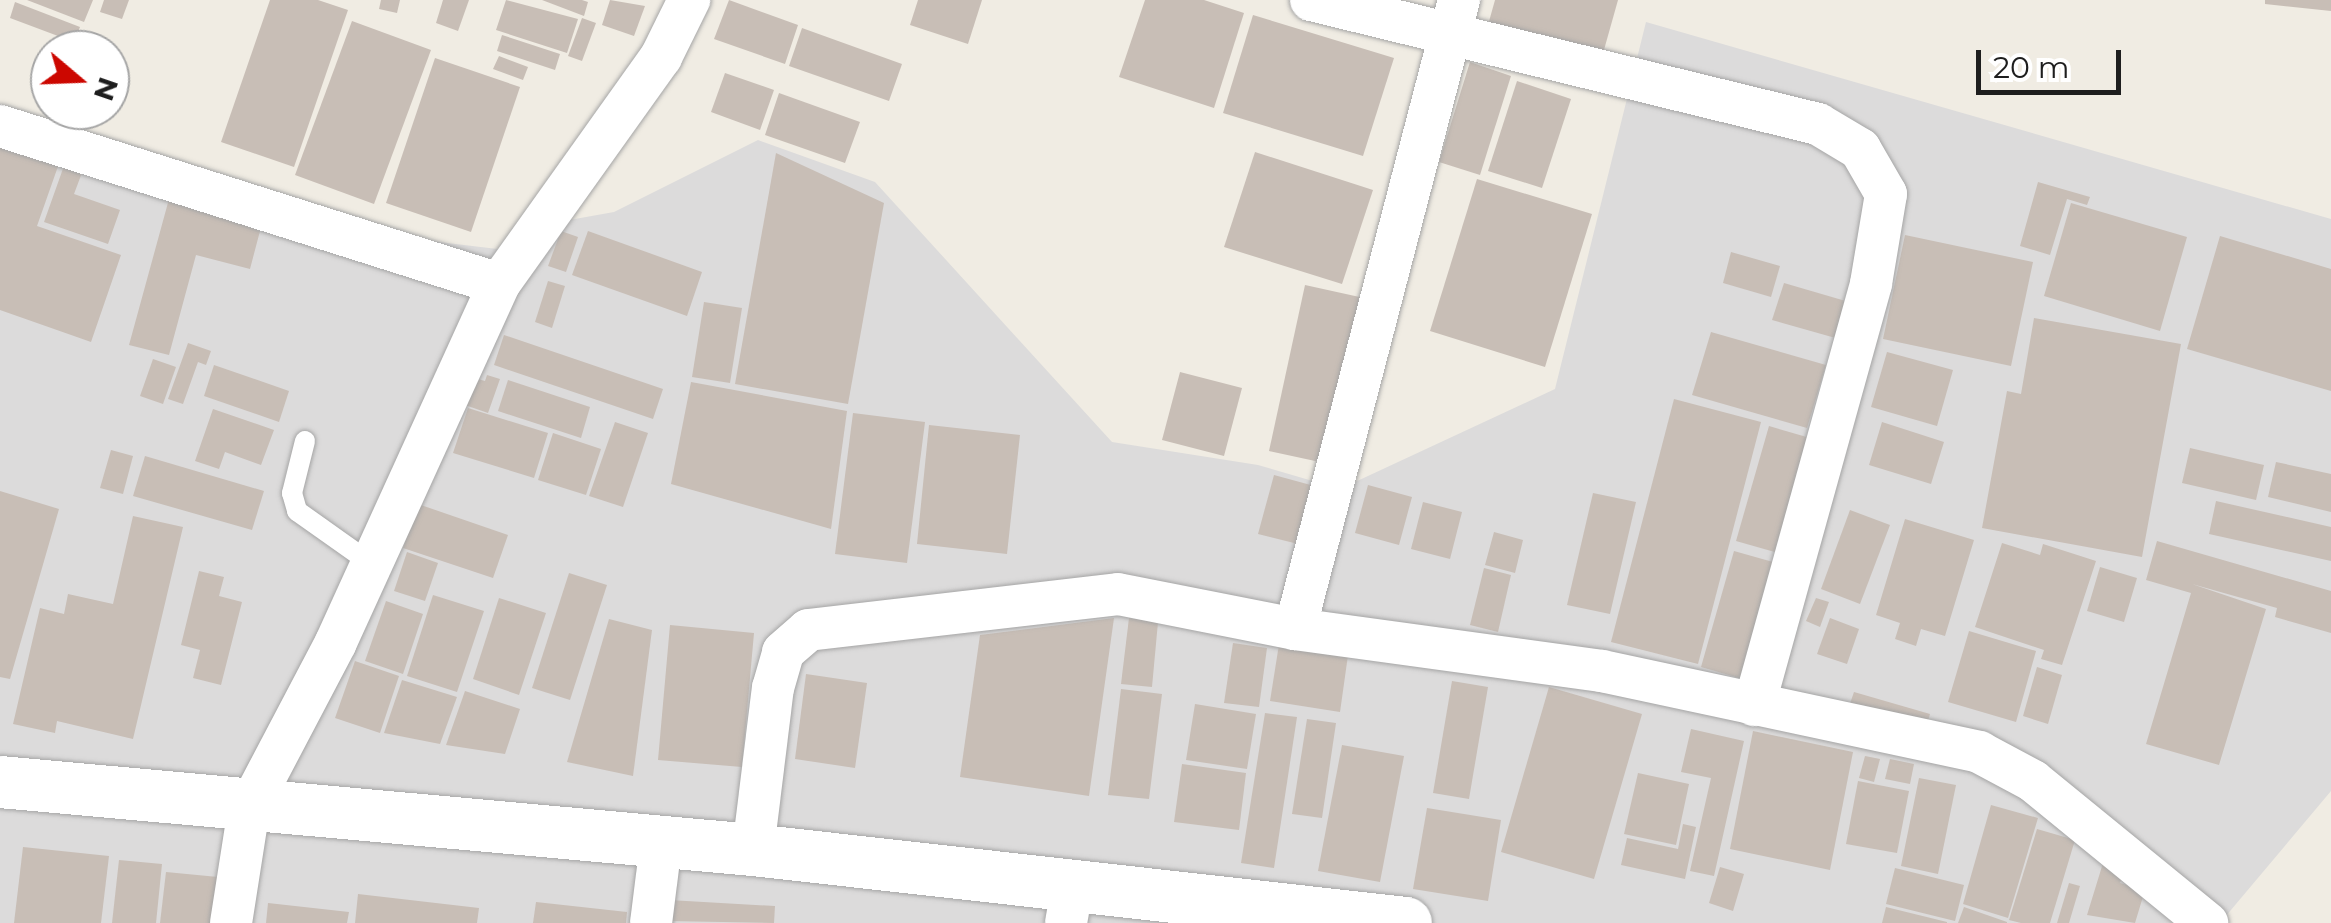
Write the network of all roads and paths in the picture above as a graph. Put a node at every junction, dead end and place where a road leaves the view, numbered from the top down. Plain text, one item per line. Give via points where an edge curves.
1 (689, 0) edge
2 (1311, 0) edge
3 (1454, 19) edge
4 (0, 126) edge
5 (499, 284) junction
6 (305, 442) dead end
7 (368, 562) junction
8 (1295, 629) junction
9 (1754, 705) junction
10 (0, 782) edge
11 (249, 808) junction
12 (661, 844) junction
13 (753, 850) junction
14 (1069, 904) edge
15 (231, 923) edge
16 (651, 923) edge
17 (1406, 923) edge
18 (2207, 923) edge

1 - 5 street via 661,57
2 - 3 street
3 - 8 street
3 - 9 street via 1818,124 1860,149 1886,194 1871,284
4 - 5 street
5 - 7 street
6 - 7 lane via 292,493 297,511
7 - 11 street via 336,642
8 - 9 street via 1602,671
8 - 13 street via 1118,594 808,630 783,652 773,688
9 - 18 street via 1979,752 2046,791
10 - 11 street
11 - 12 street
11 - 15 street
12 - 13 street
12 - 16 street
13 - 14 street
14 - 17 street

